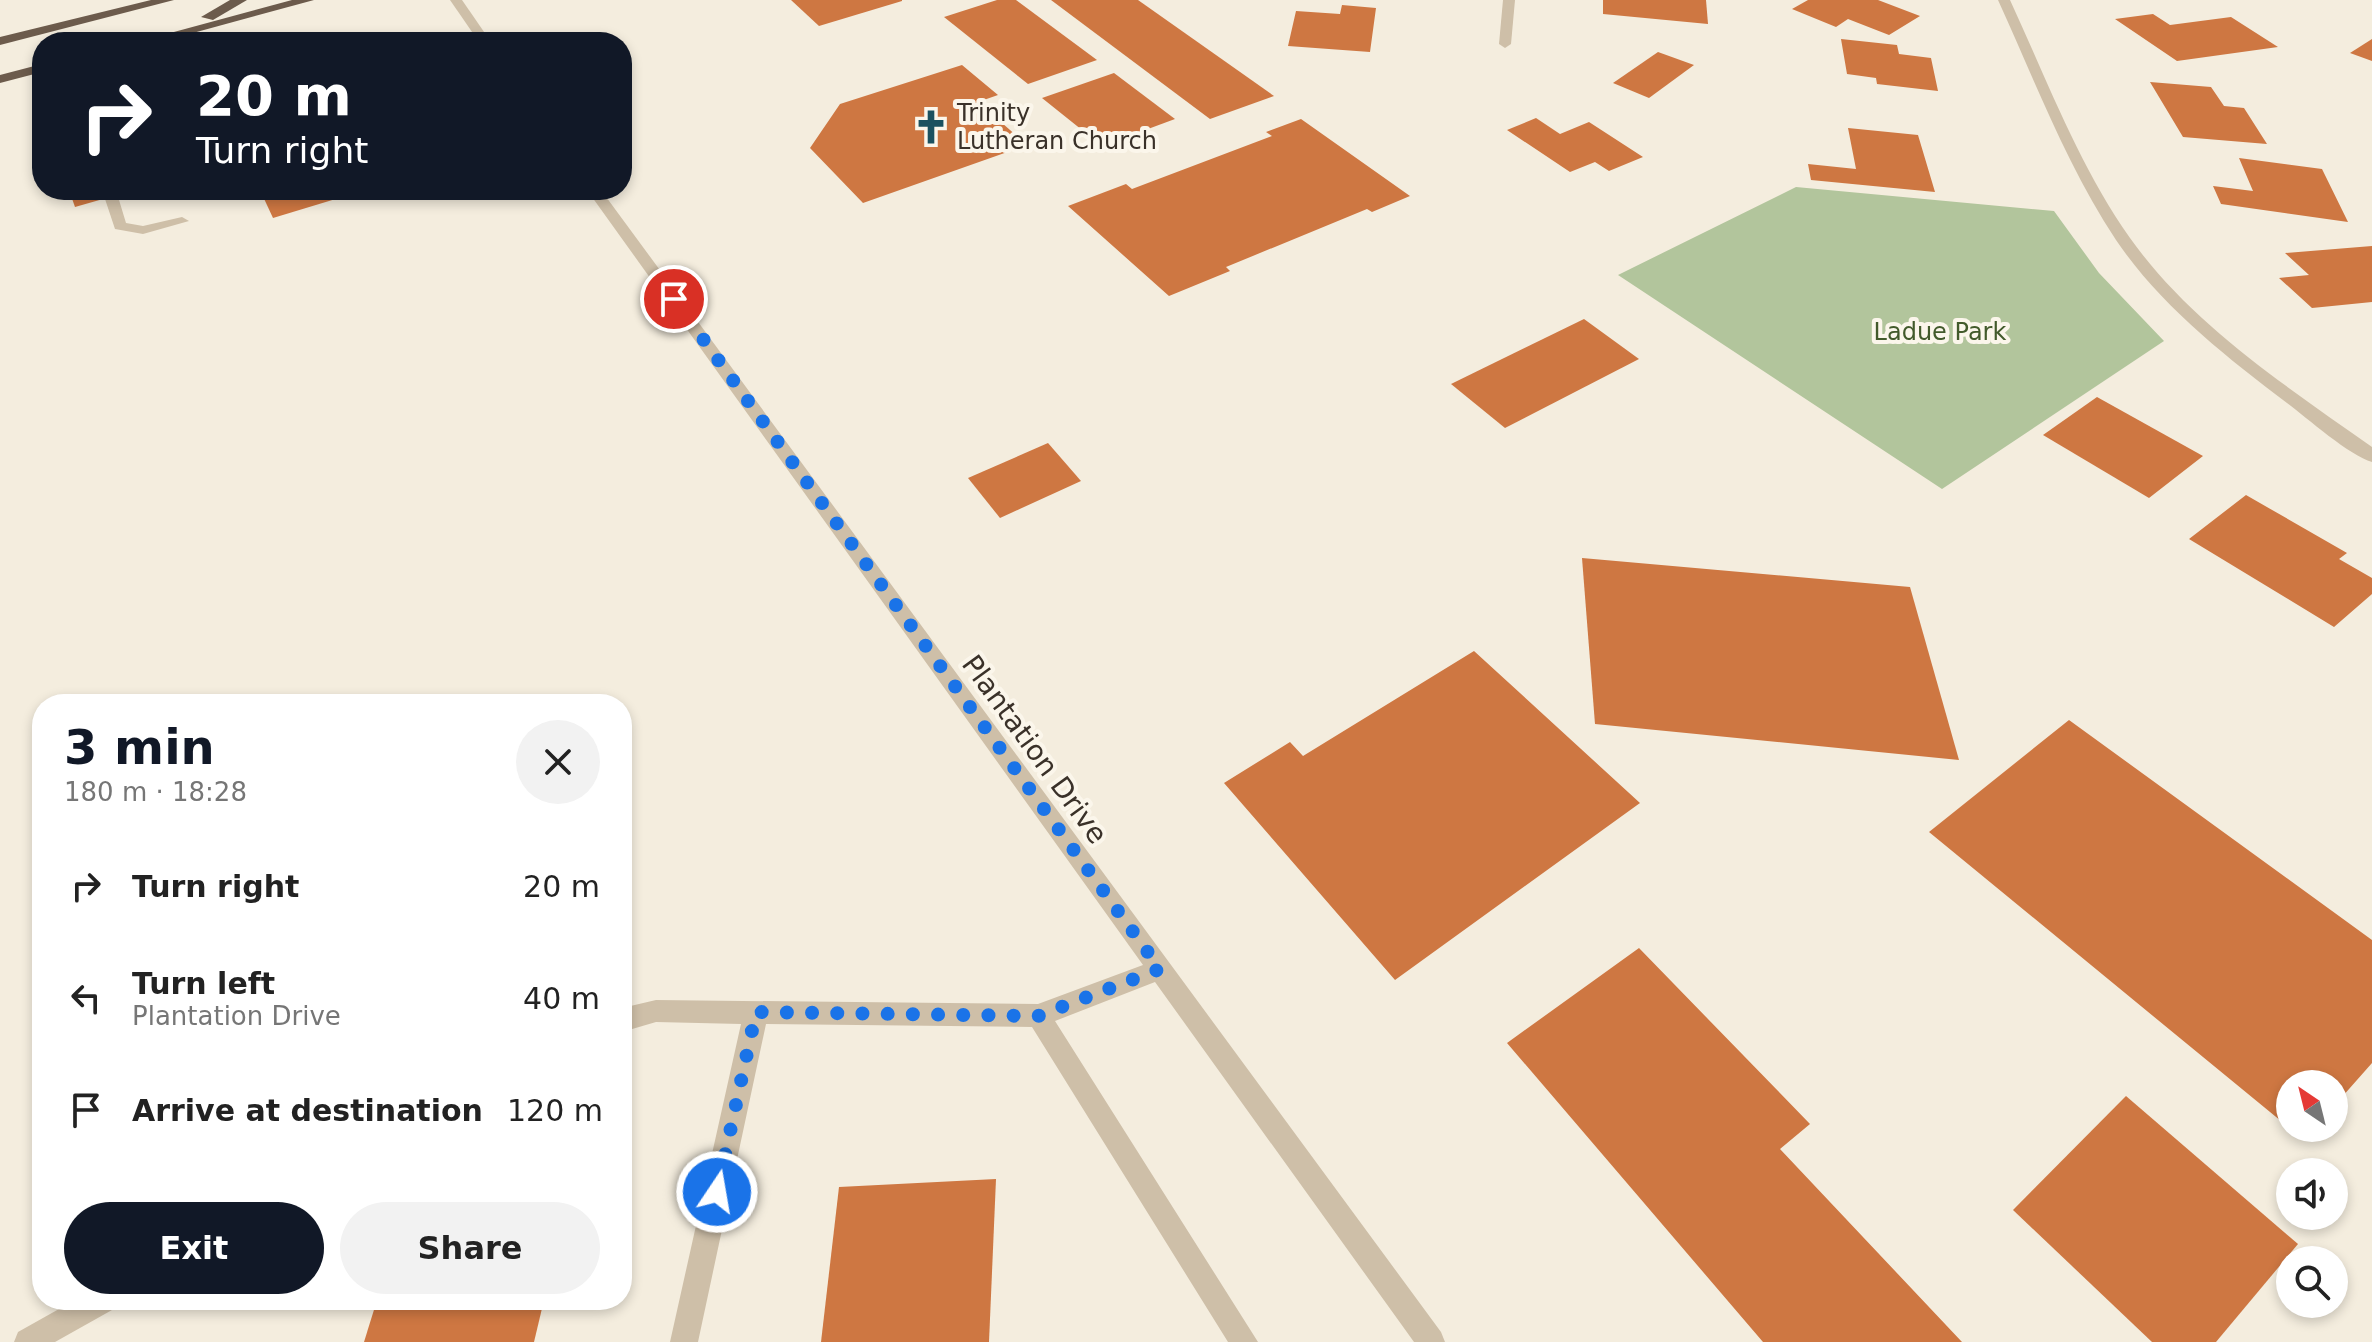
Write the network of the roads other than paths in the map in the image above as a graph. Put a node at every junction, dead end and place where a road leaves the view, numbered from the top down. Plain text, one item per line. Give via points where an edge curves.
1 (167, 0) edge
2 (240, 0) edge
3 (307, 0) edge
4 (456, 0) edge
5 (1509, 0) edge
6 (2004, 0) edge
7 (37, 32) edge
8 (181, 32) edge
9 (183, 32) edge
10 (478, 32) edge
11 (32, 33) edge
12 (0, 41) edge
13 (1505, 44) dead end
14 (32, 71) edge
15 (0, 79) edge
16 (112, 200) edge
17 (601, 200) edge
18 (182, 221) dead end
19 (2372, 456) edge
20 (1160, 969) junction
21 (756, 1012) junction
22 (1038, 1016) junction
23 (632, 1017) edge
24 (84, 1310) edge
25 (28, 1342) edge
26 (684, 1342) edge
27 (1244, 1342) edge
28 (1431, 1342) edge

1 - 7 highway
2 - 8 highway
3 - 9 highway
4 - 10 street
5 - 13 street
6 - 19 street via 2093,190 2126,243 2217,339
11 - 12 highway
14 - 15 highway
16 - 18 street via 120,226 143,230
17 - 20 street, Plantation Drive
20 - 22 street
20 - 28 street, Plantation Drive
21 - 22 street
21 - 23 street via 656,1011
21 - 26 street
22 - 27 street
24 - 25 street

